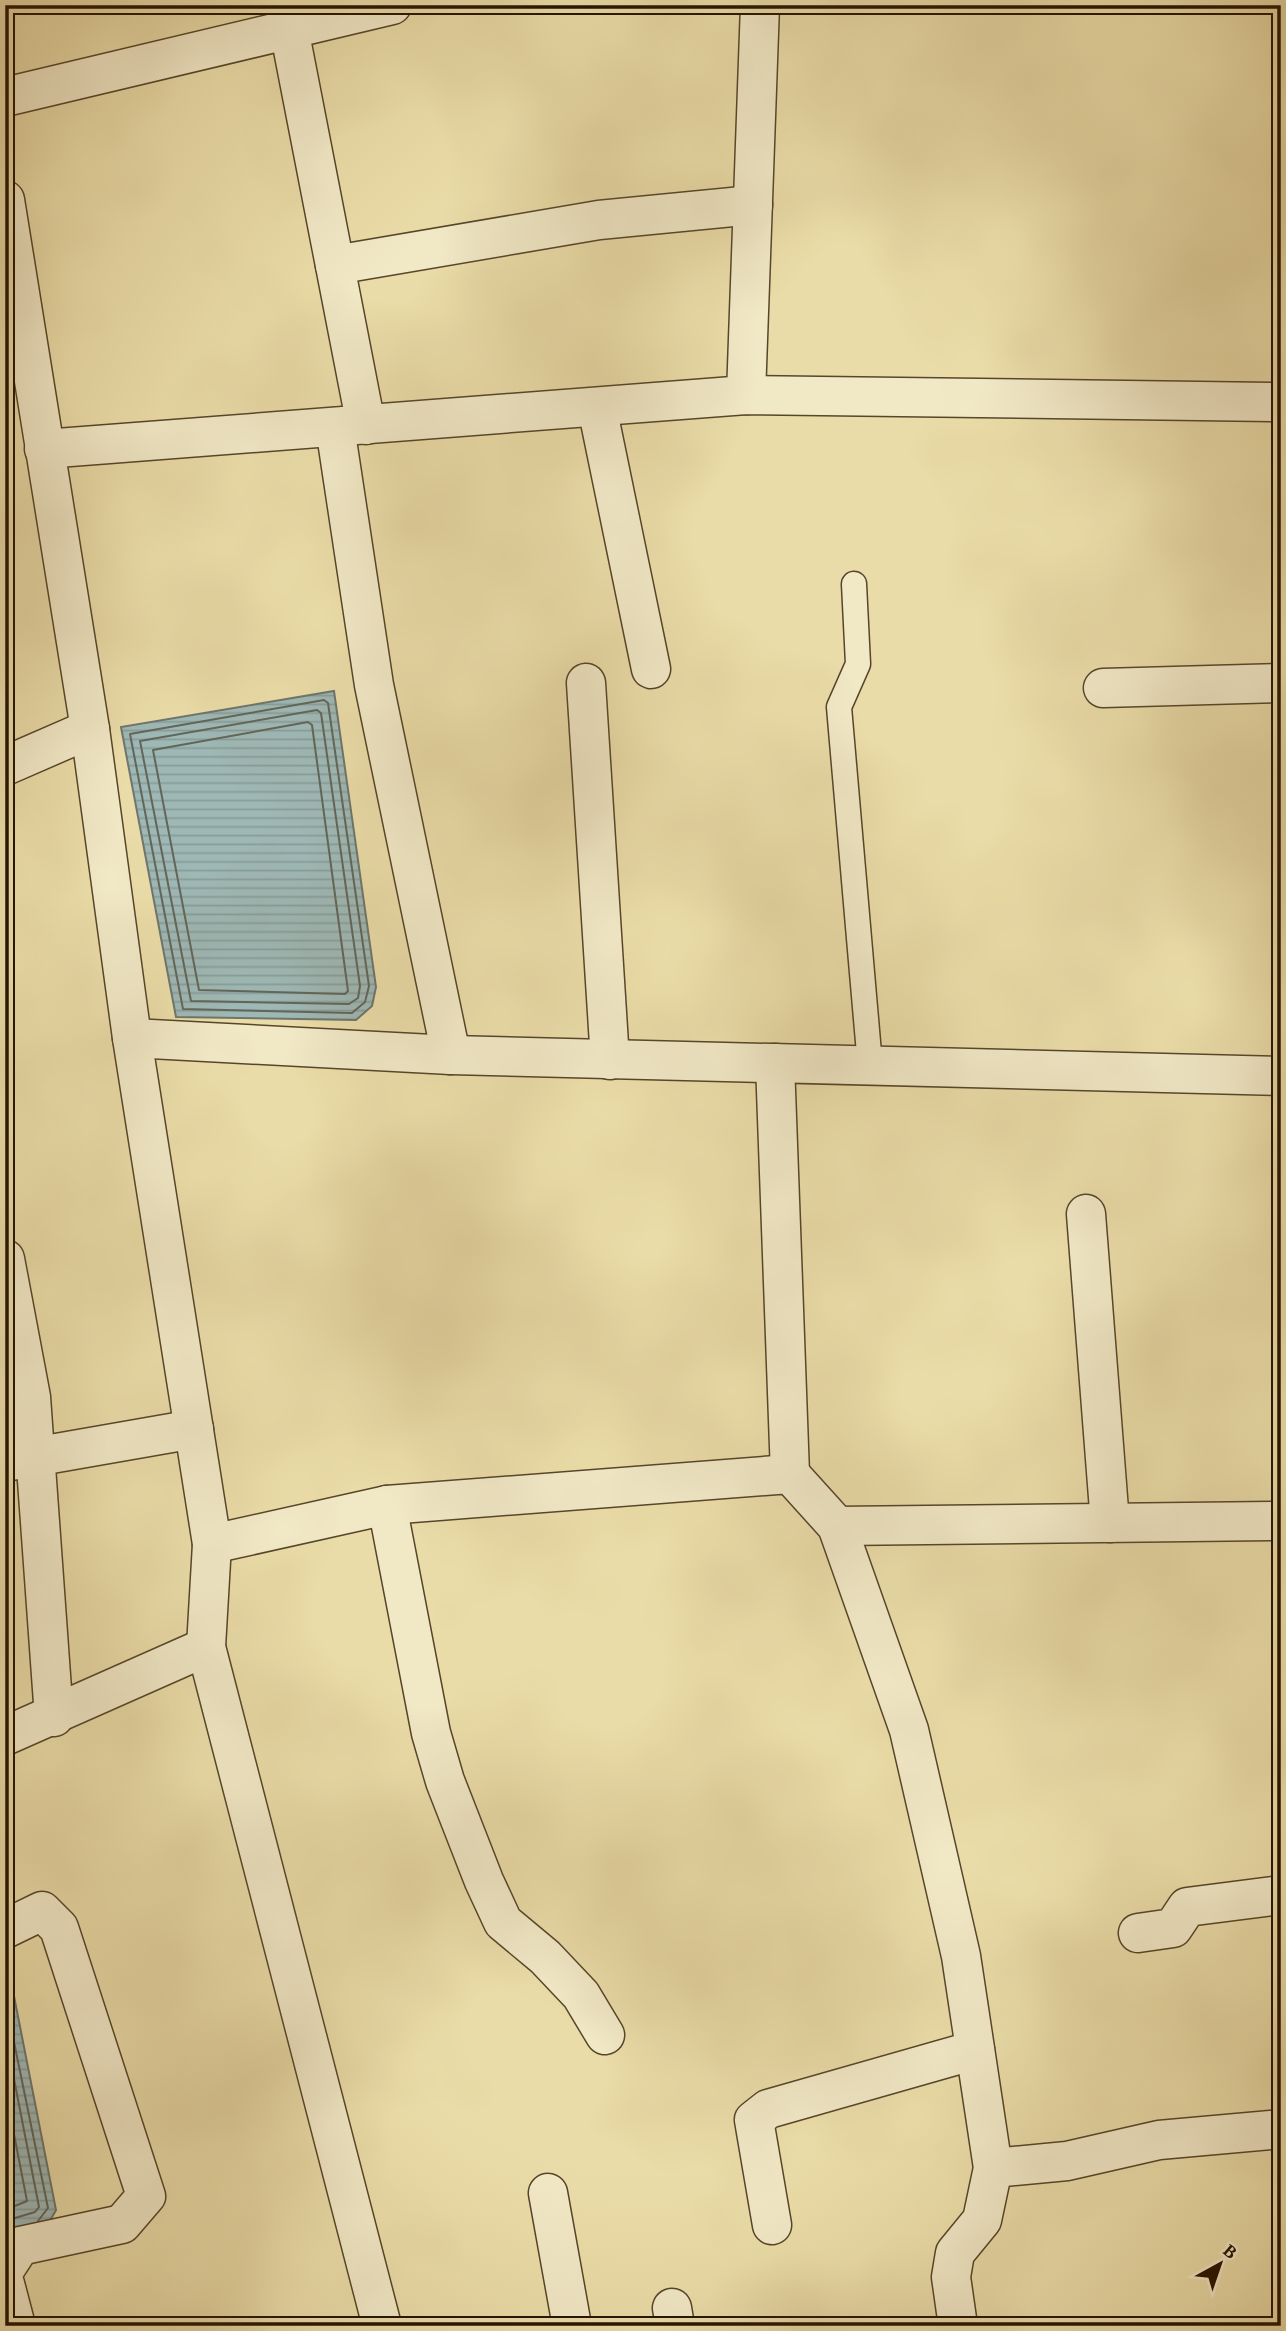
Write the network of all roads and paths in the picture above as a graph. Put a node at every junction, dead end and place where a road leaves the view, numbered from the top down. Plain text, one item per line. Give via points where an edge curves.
1 (392, 5) edge
2 (760, 5) edge
3 (289, 29) junction
4 (5, 97) edge
5 (5, 200) edge
6 (753, 205) junction
7 (335, 265) junction
8 (746, 395) junction
9 (1281, 402) edge
10 (597, 407) junction
11 (351, 426) junction
12 (44, 449) junction
13 (855, 584) dead end
14 (651, 669) dead end
15 (586, 683) dead end
16 (1281, 683) edge
17 (1103, 688) dead end
18 (90, 729) junction
19 (5, 766) edge
20 (132, 1038) junction
21 (451, 1055) junction
22 (610, 1060) junction
23 (775, 1063) junction
24 (870, 1065) junction
25 (1281, 1076) edge
26 (1086, 1214) dead end
27 (5, 1259) edge
28 (194, 1429) junction
29 (20, 1460) edge
30 (790, 1474) junction
31 (387, 1505) junction
32 (1281, 1521) edge
33 (1110, 1523) junction
34 (837, 1526) junction
35 (212, 1545) junction
36 (206, 1647) junction
37 (54, 1717) junction
38 (5, 1736) edge
39 (1281, 1895) edge
40 (5, 1929) edge
41 (1138, 1933) dead end
42 (605, 2035) dead end
43 (975, 2050) junction
44 (1281, 2129) edge
45 (993, 2168) junction
46 (548, 2193) dead end
47 (772, 2225) dead end
48 (5, 2269) edge
49 (5, 2284) edge
50 (16, 2326) edge
51 (382, 2326) edge
52 (572, 2326) edge
53 (958, 2326) edge

1 - 3 street
2 - 6 street
3 - 4 street
3 - 7 street
5 - 12 street
6 - 7 street via 598,220
6 - 8 street
7 - 11 street
8 - 9 street
8 - 10 street
10 - 11 street
10 - 14 street
11 - 12 street
11 - 21 street via 374,685
12 - 18 street
13 - 24 lane via 858,664 839,707
15 - 22 street
16 - 17 street
18 - 19 street
18 - 20 street
20 - 21 street
20 - 28 street
21 - 22 street
22 - 23 street
23 - 24 street
23 - 30 street
24 - 25 street
26 - 33 street
27 - 29 street via 31,1397
28 - 29 street
28 - 35 street
29 - 37 street
30 - 31 street
30 - 34 street
31 - 35 street
31 - 42 street via 431,1733 484,1881 503,1922 581,1995
32 - 33 street
33 - 34 street
34 - 43 street via 909,1730 961,1956
35 - 36 street
36 - 37 street
36 - 51 street
37 - 38 street
39 - 41 street via 1187,1907 1172,1928
40 - 48 street via 42,1911 59,1928 146,2196 122,2224 20,2246
43 - 45 street
43 - 47 street via 768,2109 754,2120
44 - 45 street via 1159,2140 1067,2161
45 - 53 street via 982,2220 955,2253 951,2277
46 - 52 street
49 - 50 street

